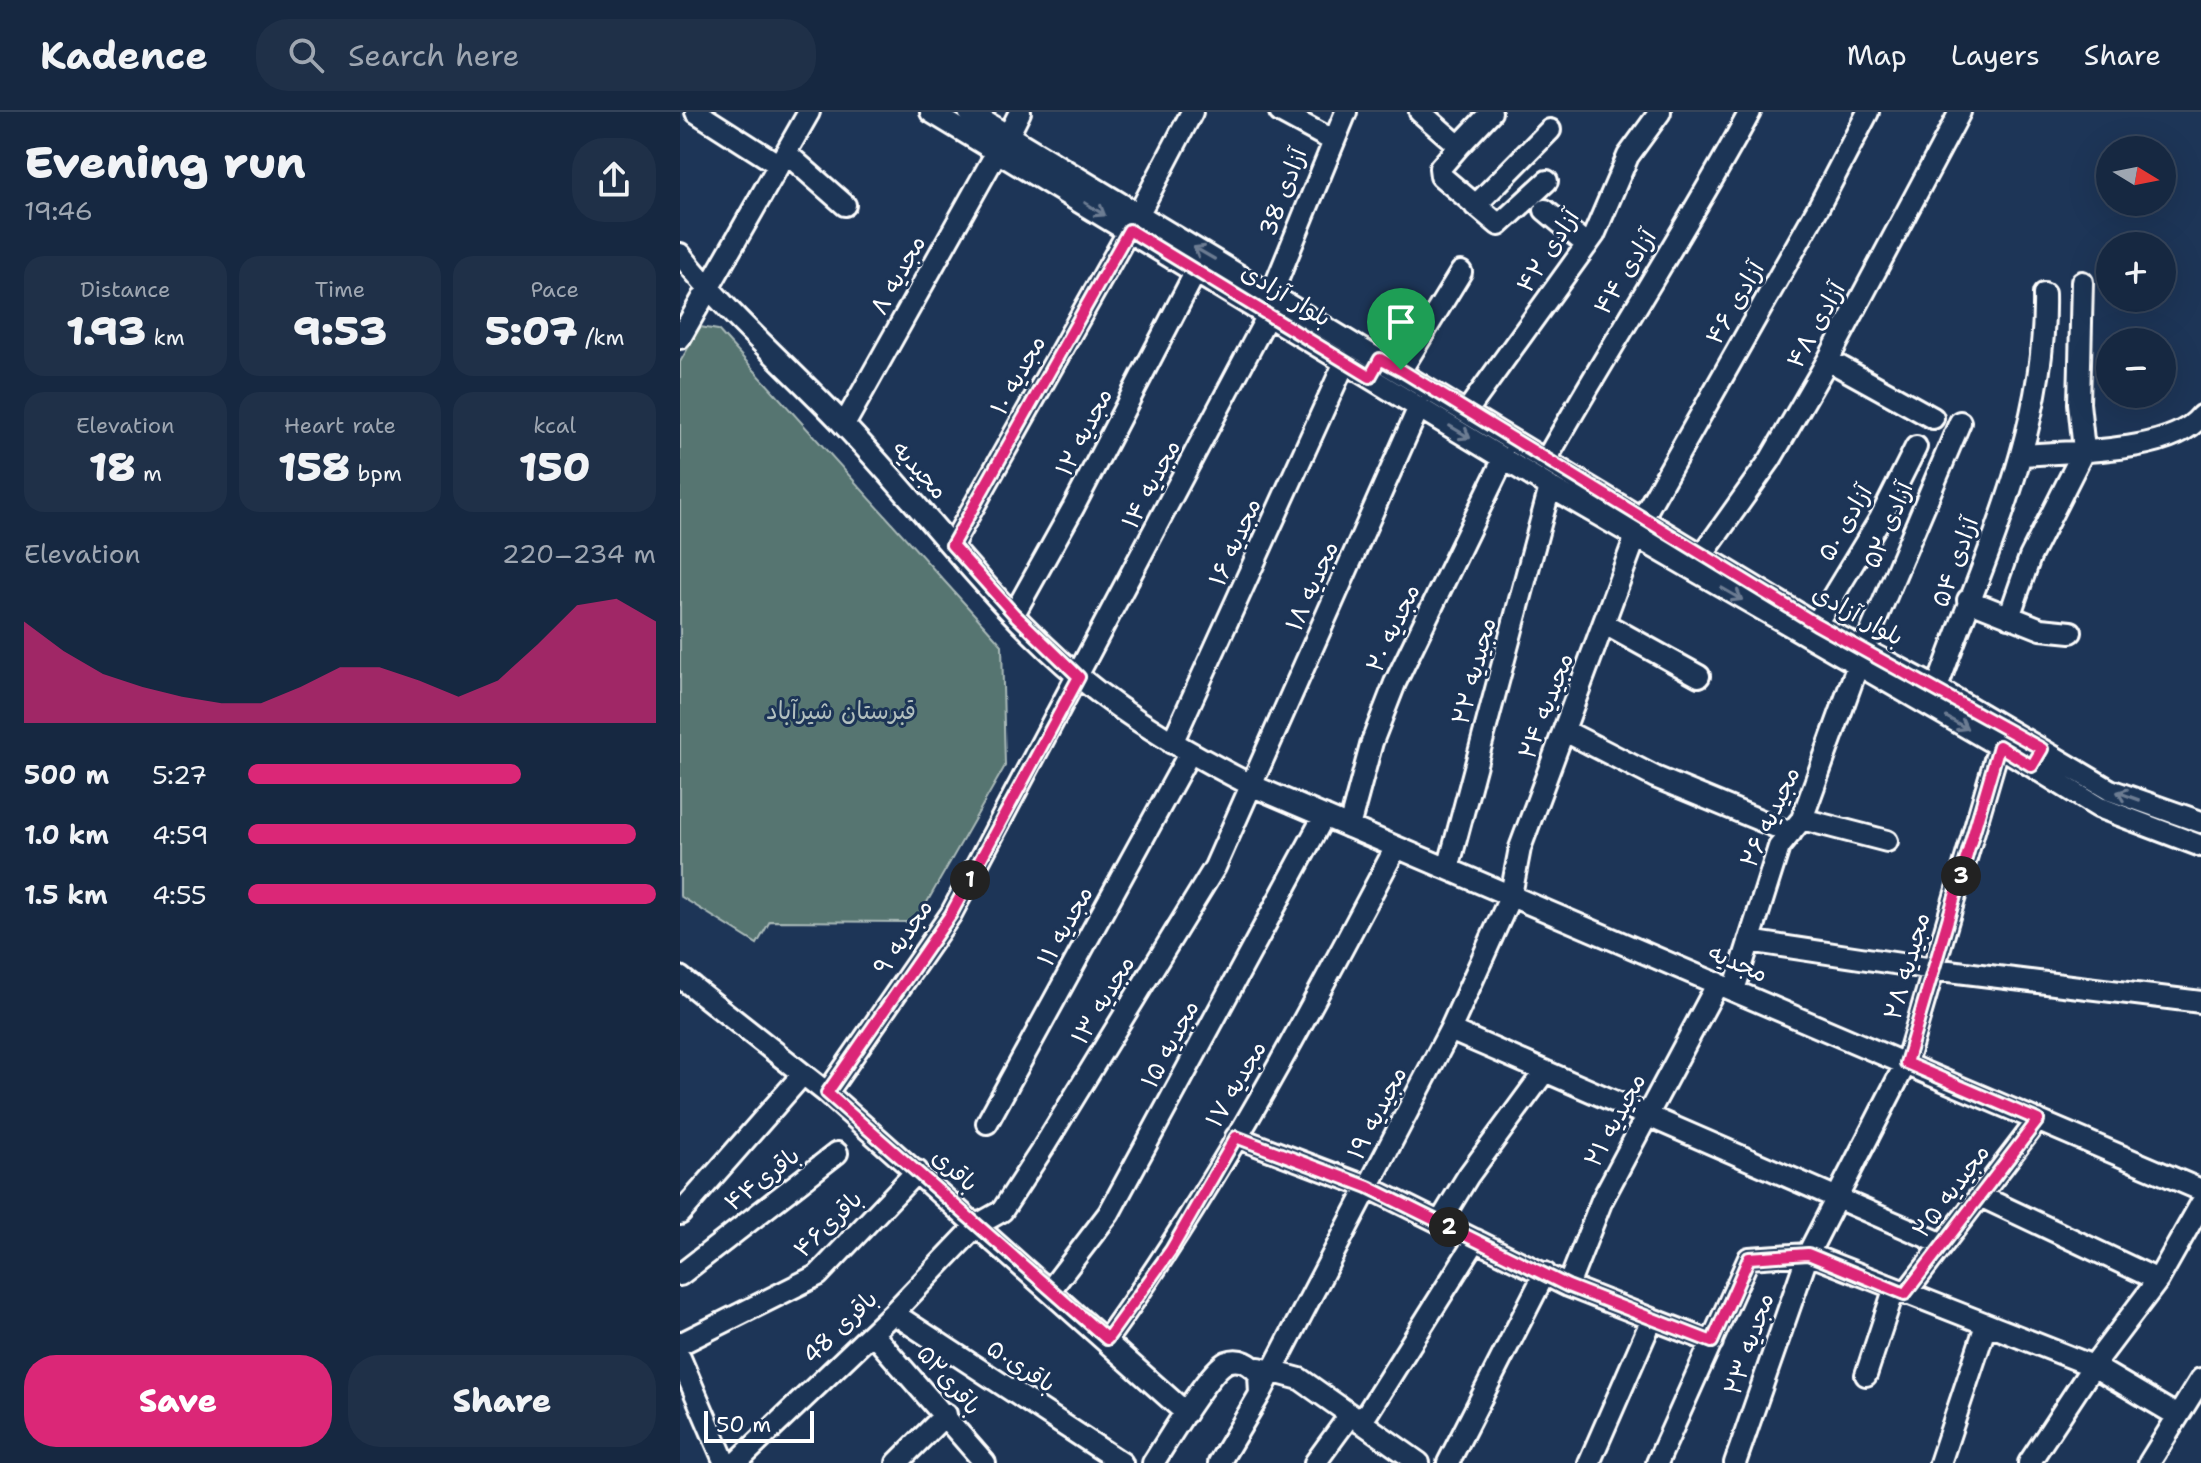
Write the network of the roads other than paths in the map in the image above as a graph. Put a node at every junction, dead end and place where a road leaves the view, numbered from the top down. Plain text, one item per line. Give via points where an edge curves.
1 (696, 112) edge
2 (809, 112) edge
3 (931, 112) edge
4 (969, 112) edge
5 (1020, 112) edge
6 (1192, 112) edge
7 (1280, 112) edge
8 (1346, 112) edge
9 (1420, 112) edge
10 (1491, 112) edge
11 (1660, 112) edge
12 (1750, 112) edge
13 (1868, 112) edge
14 (1960, 112) edge
15 (1550, 130) dead end
16 (1332, 140) junction
17 (1003, 143) junction
18 (1459, 146) junction
19 (783, 159) junction
20 (1547, 181) dead end
21 (845, 205) dead end
22 (1475, 206) junction
23 (1545, 210) dead end
24 (1134, 223) junction
25 (1587, 245) junction
26 (680, 254) edge
27 (1196, 271) junction
28 (1461, 272) dead end
29 (2082, 282) dead end
30 (708, 289) junction
31 (1272, 293) junction
32 (2044, 294) dead end
33 (1268, 315) junction
34 (680, 338) edge
35 (1828, 360) junction
36 (1345, 362) junction
37 (1375, 368) junction
38 (1401, 370) junction
39 (1419, 407) junction
40 (1467, 411) junction
41 (2201, 416) edge
42 (1933, 418) dead end
43 (1960, 422) dead end
44 (844, 425) junction
45 (1916, 447) dead end
46 (2084, 450) junction
47 (2022, 455) junction
48 (1504, 458) junction
49 (1546, 460) junction
50 (1550, 487) junction
51 (1643, 517) junction
52 (1635, 537) junction
53 (952, 545) junction
54 (1697, 562) junction
55 (1968, 600) junction
56 (1014, 614) junction
57 (2009, 617) junction
58 (1605, 624) junction
59 (1816, 624) junction
60 (2071, 632) dead end
61 (1861, 657) junction
62 (1699, 676) dead end
63 (1079, 677) junction
64 (1937, 688) junction
65 (1565, 731) junction
66 (1999, 746) junction
67 (1181, 748) junction
68 (2037, 758) junction
69 (1253, 786) junction
70 (1324, 816) junction
71 (2201, 822) edge
72 (1796, 826) junction
73 (1349, 827) junction
74 (1887, 841) dead end
75 (2201, 846) edge
76 (1396, 847) junction
77 (1448, 869) junction
78 (1511, 895) junction
79 (1749, 941) junction
80 (1933, 969) junction
81 (680, 977) edge
82 (1726, 987) junction
83 (2201, 1002) edge
84 (1450, 1030) junction
85 (1906, 1063) junction
86 (1545, 1071) junction
87 (803, 1074) junction
88 (827, 1093) junction
89 (1648, 1115) junction
90 (2038, 1120) junction
91 (987, 1123) dead end
92 (1236, 1137) junction
93 (837, 1153) dead end
94 (917, 1171) junction
95 (1368, 1187) junction
96 (2201, 1190) edge
97 (1980, 1196) junction
98 (1838, 1201) junction
99 (2201, 1204) edge
100 (680, 1214) edge
101 (1440, 1222) junction
102 (977, 1225) junction
103 (1476, 1240) junction
104 (1943, 1244) junction
105 (1808, 1254) junction
106 (1545, 1273) junction
107 (680, 1275) edge
108 (2158, 1280) junction
109 (1568, 1286) junction
110 (1051, 1289) junction
111 (1900, 1292) junction
112 (893, 1313) junction
113 (1652, 1319) junction
114 (1986, 1325) junction
115 (872, 1333) junction
116 (1107, 1339) junction
117 (1712, 1342) junction
118 (680, 1344) edge
119 (680, 1358) edge
120 (2093, 1366) junction
121 (1262, 1369) junction
122 (1866, 1375) dead end
123 (2201, 1379) edge
124 (1186, 1413) junction
125 (946, 1414) junction
126 (2176, 1415) junction
127 (1356, 1419) junction
128 (1389, 1455) edge
129 (725, 1463) edge
130 (736, 1463) edge
131 (897, 1463) edge
132 (985, 1463) edge
133 (1122, 1463) edge
134 (1153, 1463) edge
135 (1219, 1463) edge
136 (1315, 1463) edge
137 (1419, 1463) edge
138 (1448, 1463) edge
139 (1589, 1463) edge
140 (1657, 1463) edge
141 (1735, 1463) edge
142 (1940, 1463) edge
143 (2029, 1463) edge
144 (2149, 1463) edge

1 - 19 street
2 - 19 street
3 - 17 street, بلوار آزادی
4 - 17 street
5 - 17 street, مجدیه ۸
6 - 24 street, مجدیه ۱۰
7 - 16 street
8 - 16 street, آزادی 38
9 - 18 street
10 - 18 street
11 - 25 street, آزادی ۴۲ via 1628,156
12 - 49 street, آزادی ۴۴
13 - 51 street, آزادی ۴۶
14 - 35 street, آزادی ۴۸
15 - 22 street
16 - 31 street, آزادی 38
17 - 24 street, بلوار آزادی
17 - 44 street, مجدیه ۸
18 - 22 street via 1440,172
19 - 21 street
19 - 30 street
20 - 22 street via 1499,225
23 - 25 street
24 - 27 street, بلوار آزادی
31 -> 24 street, بلوار آزادی
24 - 53 street, مجدیه ۱۰
25 - 40 street, آزادی ۴۲
26 - 30 street, مجیدیه
27 - 33 street, بلوار آزادی
27 - 56 street, مجدیه ۱۲
28 - 38 street
29 - 46 street via 2079,403
30 - 34 street
30 - 44 street, مجیدیه
31 - 33 street, آزادی 38
31 - 37 street, بلوار آزادی
32 - 47 street, آزادی ۵۴ via 2045,342
33 - 36 street, بلوار آزادی
33 - 63 street, مجدیه ۱۴
35 - 42 street
35 - 54 street, آزادی ۴۸ via 1770,460
36 - 37 street, بلوار آزادی
36 - 67 street, مجدیه ۱۶
37 - 38 street, بلوار آزادی
37 - 39 street, بلوار آزادی
38 - 40 street, بلوار آزادی
39 -> 48 street, بلوار آزادی
39 - 69 street, مجدیه ۱۸
40 - 49 street, بلوار آزادی
41 - 46 street via 2192,428 2136,446
43 - 61 street, آزادی ۵۲
44 - 53 street, مجیدیه
45 - 59 street, آزادی ۵۰ via 1880,519
46 - 47 street
46 - 57 street via 2030,557
47 - 55 street, آزادی ۵۴
48 - 50 street, بلوار آزادی
48 - 73 street, مجدیه ۲۰ via 1395,683
49 - 51 street, بلوار آزادی
50 - 52 street, بلوار آزادی
50 - 77 street, مجیدیه ۲۲
51 - 52 street, آزادی ۴۶
51 - 54 street, بلوار آزادی
52 - 54 street, بلوار آزادی
52 - 58 street, مجیدیه ۲۴
53 - 56 street, مجیدیه
54 - 59 street, بلوار آزادی
54 -> 61 street, بلوار آزادی
55 - 57 street
55 - 64 street, آزادی ۵۴
56 - 63 street, مجیدیه
57 - 60 street via 2041,629
58 - 62 street
58 - 65 street, مجیدیه ۲۴
59 - 61 street, بلوار آزادی
61 - 64 street, بلوار آزادی
61 -> 66 street, بلوار آزادی
61 - 72 street, مجیدیه ۲۶
63 - 67 street, مجیدیه
63 - 88 street, مجدیه ۹ via 951,914
64 - 68 street, بلوار آزادی
65 - 72 street via 1655,777
65 - 78 street, مجیدیه ۲۴ via 1520,848
66 - 68 street, بلوار آزادی
66 - 80 street, مجیدیه ۲۸
67 - 69 street, مجیدیه
67 - 91 street, مجدیه ۱۱
71 -> 68 street, بلوار آزادی
68 - 75 street, بلوار آزادی via 2098,807
69 - 70 street, مجدیه
69 - 102 street, مجدیه ۱۳ via 1215,867 1043,1148 1002,1211
70 - 73 street, مجدیه
70 - 110 street, مجدیه ۱۵ via 1109,1213
72 - 74 street
72 - 79 street, مجیدیه ۲۶ via 1779,847
73 - 76 street, مجدیه
76 - 77 street, مجدیه
76 - 92 street, مجدیه ۱۷
77 - 78 street, مجدیه
78 - 82 street, مجدیه
78 - 84 street, مجیدیه ۱۹
79 - 80 street
79 - 82 street, مجیدیه ۲۶
80 - 83 street
80 - 85 street, مجیدیه ۲۸
81 - 87 street, باقری
82 - 85 street, مجدیه
82 - 89 street, مجیدیه ۲۱
84 - 86 street
84 - 95 street, مجیدیه ۱۹
85 - 90 street, مجدیه
85 - 98 street, مجیدیه ۲۸
86 - 89 street
86 - 101 street
87 - 88 street, باقری
87 - 100 street
88 - 94 street, باقری
89 - 98 street
89 - 109 street, مجیدیه ۲۱ via 1602,1200
90 - 96 street, مجدیه
90 - 97 street, مجیدیه ۲۵
92 - 95 street
92 - 116 street, مجدیه ۱۷ via 1171,1250
93 - 107 street, باقری۴۴
94 - 102 street, باقری
94 - 118 street, باقری۴۶ via 818,1275
95 - 101 street
95 - 121 street, مجیدیه ۱۹
97 - 104 street, مجیدیه ۲۵
97 - 108 street
98 - 104 street
98 - 105 street, مجدیه ۲۳
99 - 108 street
101 - 103 street
102 - 110 street, باقری
102 - 112 street, باقری 48
103 - 106 street
103 - 127 street
104 - 111 street, مجیدیه ۲۵
105 - 111 street
105 - 117 street via 1749,1258
105 - 141 street, مجدیه ۲۳
106 - 109 street
106 - 138 street
108 - 120 street
109 - 113 street
110 - 116 street, باقری
111 - 114 street
111 - 122 street, مجیدیه ۲۵
112 - 115 street, باقری 48
112 - 133 street, باقری۵۰
113 - 117 street
113 - 139 street
114 - 120 street
114 - 142 street
115 - 125 street, باقری۵۲
115 - 130 street, باقری 48
116 - 124 street, باقری
117 - 140 street
119 - 129 street
120 - 126 street
120 - 143 street
121 - 124 street via 1234,1360 1224,1363
121 - 127 street via 1300,1379
121 - 135 street, مجیدیه ۱۹ via 1260,1394
123 - 126 street
124 - 134 street
125 - 131 street
125 - 132 street, باقری۵۲
126 - 144 street
127 - 128 street
127 - 136 street
128 - 137 street

